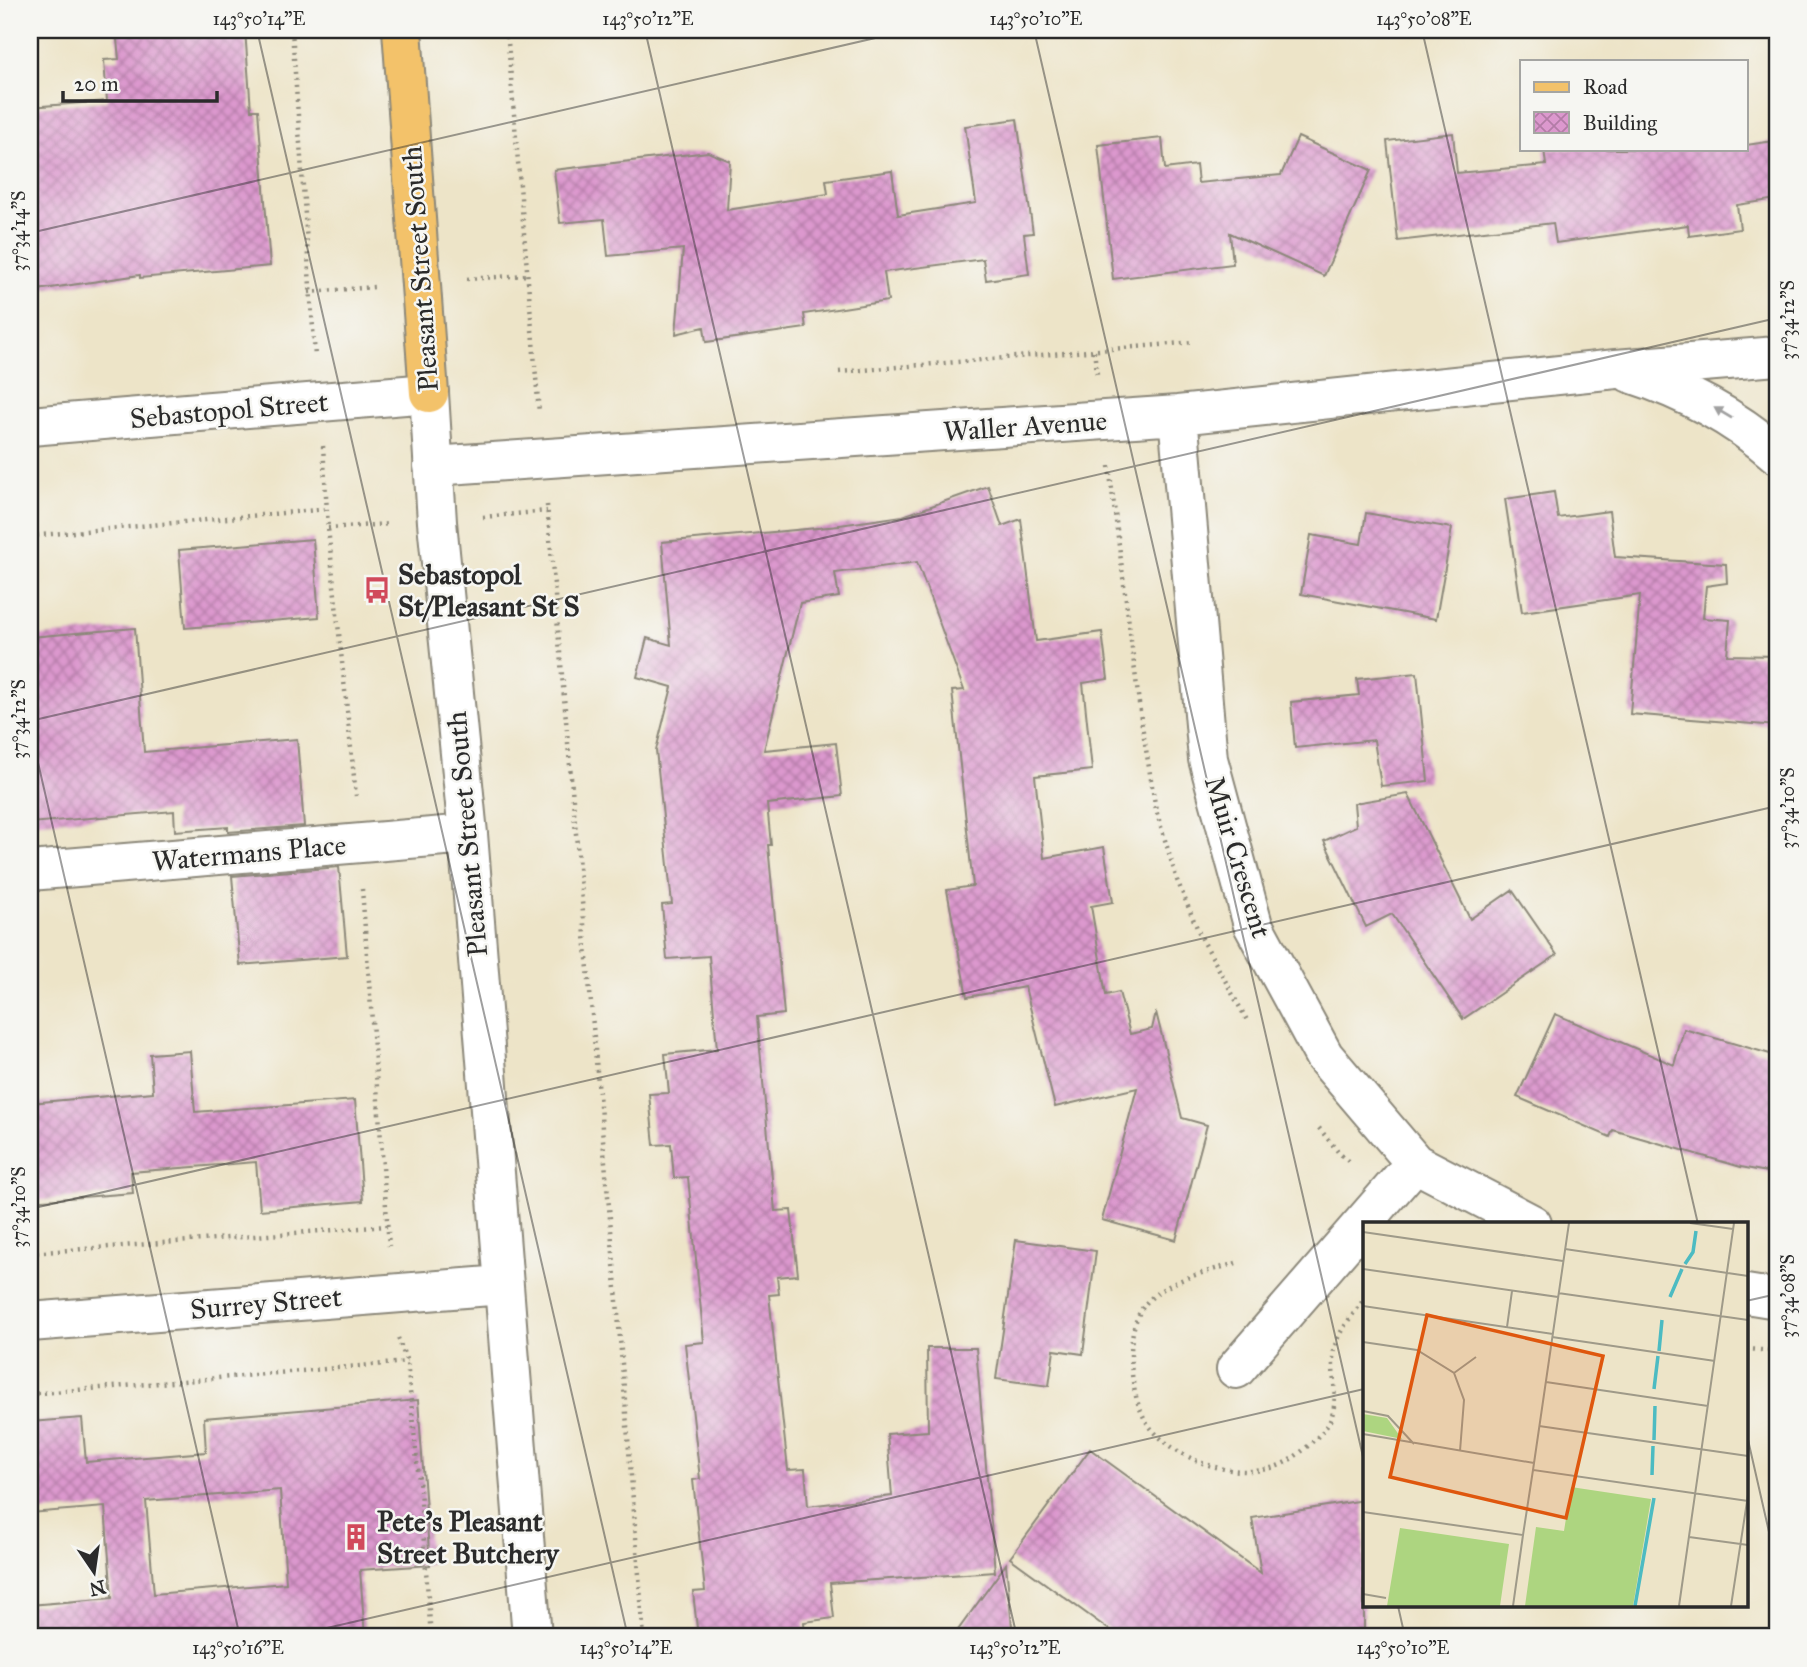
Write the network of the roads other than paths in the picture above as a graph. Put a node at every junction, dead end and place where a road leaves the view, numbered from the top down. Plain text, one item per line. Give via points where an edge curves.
1 (402, 30) edge
2 (1777, 356) edge
3 (1616, 369) junction
4 (429, 393) junction
5 (1178, 415) junction
6 (30, 426) edge
7 (1777, 454) edge
8 (433, 466) junction
9 (468, 834) junction
10 (30, 871) edge
11 (1415, 1163) junction
12 (1364, 1222) edge
13 (1528, 1222) edge
14 (1363, 1223) edge
15 (503, 1285) junction
16 (1748, 1294) edge
17 (1777, 1298) edge
18 (30, 1322) edge
19 (1236, 1369) dead end
20 (532, 1637) edge

1 - 4 main road, Pleasant Street South
2 - 3 street, Waller Avenue
3 - 5 street, Waller Avenue
7 -> 3 street, Waller Avenue via 1753,433 1693,397
4 - 6 street, Sebastopol Street
4 - 8 street, Pleasant Street South
5 - 8 street, Waller Avenue
5 - 11 street, Muir Crescent via 1208,759 1253,925 1324,1056
8 - 9 street, Pleasant Street South
9 - 10 street, Watermans Place
9 - 15 street, Pleasant Street South
11 - 12 street
11 - 13 street, Muir Crescent
14 - 19 street
15 - 18 street, Surrey Street
15 - 20 street, Pleasant Street South
16 - 17 street

